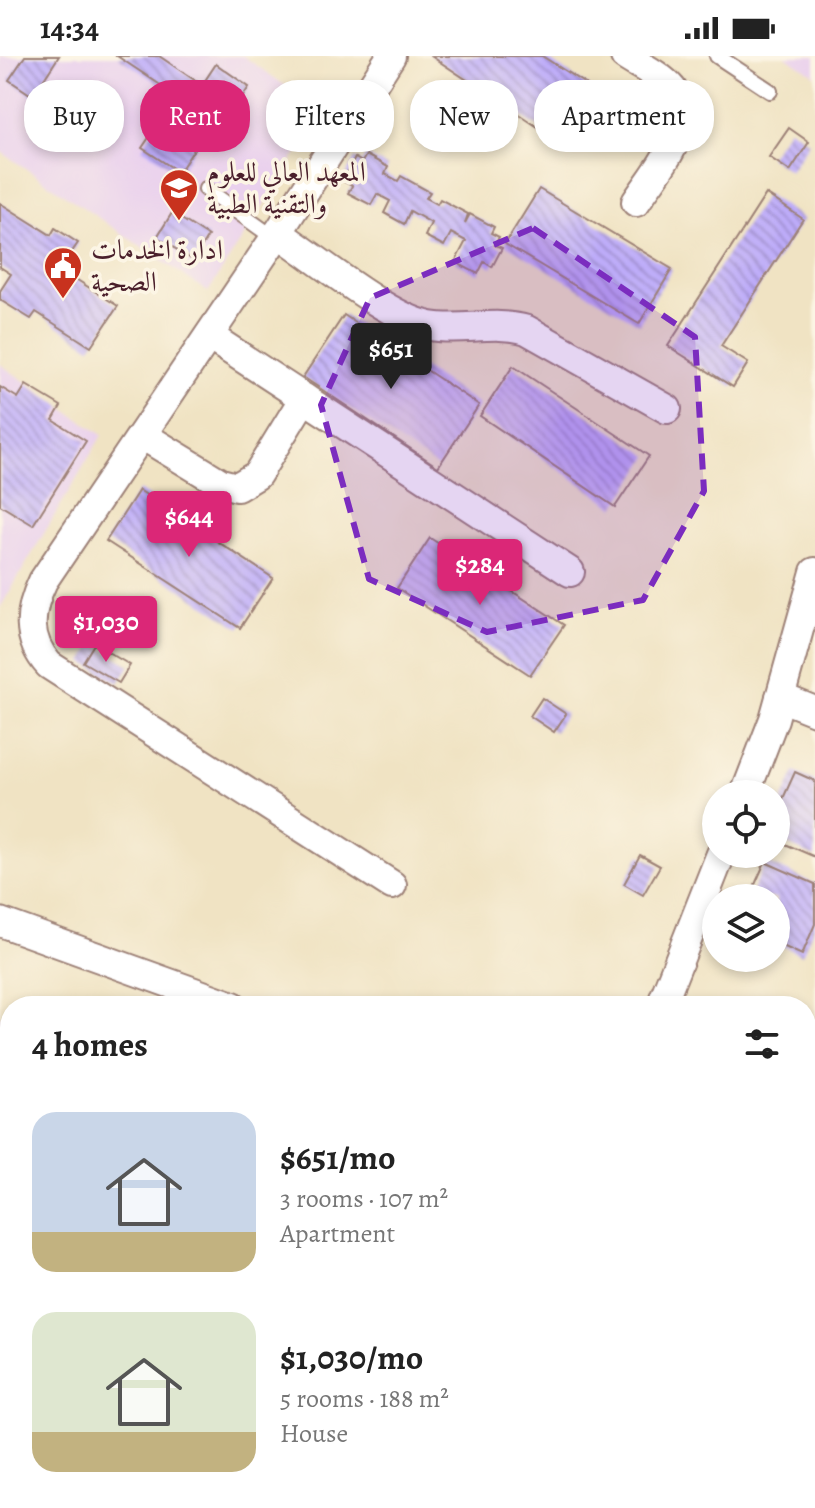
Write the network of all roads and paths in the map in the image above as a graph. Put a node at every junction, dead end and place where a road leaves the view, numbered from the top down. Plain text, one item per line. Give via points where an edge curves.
1 (391, 56) edge
2 (625, 56) edge
3 (717, 56) edge
4 (770, 91) dead end
5 (206, 189) dead end
6 (636, 202) dead end
7 (276, 235) junction
8 (209, 336) junction
9 (304, 398) junction
10 (667, 409) dead end
11 (142, 435) junction
12 (570, 572) dead end
13 (815, 572) edge
14 (780, 697) junction
15 (815, 711) edge
16 (750, 780) edge
17 (715, 868) edge
18 (392, 885) dead end
19 (0, 922) edge
20 (205, 996) edge
21 (665, 996) edge

1 - 7 street
2 - 6 street via 664,81 679,100 681,112 678,135
3 - 4 lane
5 - 7 lane
7 - 8 street
7 - 10 street via 404,317 439,327 502,324 527,330
8 - 9 street
8 - 11 street
9 - 11 street via 257,475 237,487 221,483
9 - 12 street
11 - 18 street via 35,598 32,635 39,653 63,675
13 - 14 street
14 - 15 street
14 - 16 street
17 - 21 street
19 - 20 street

